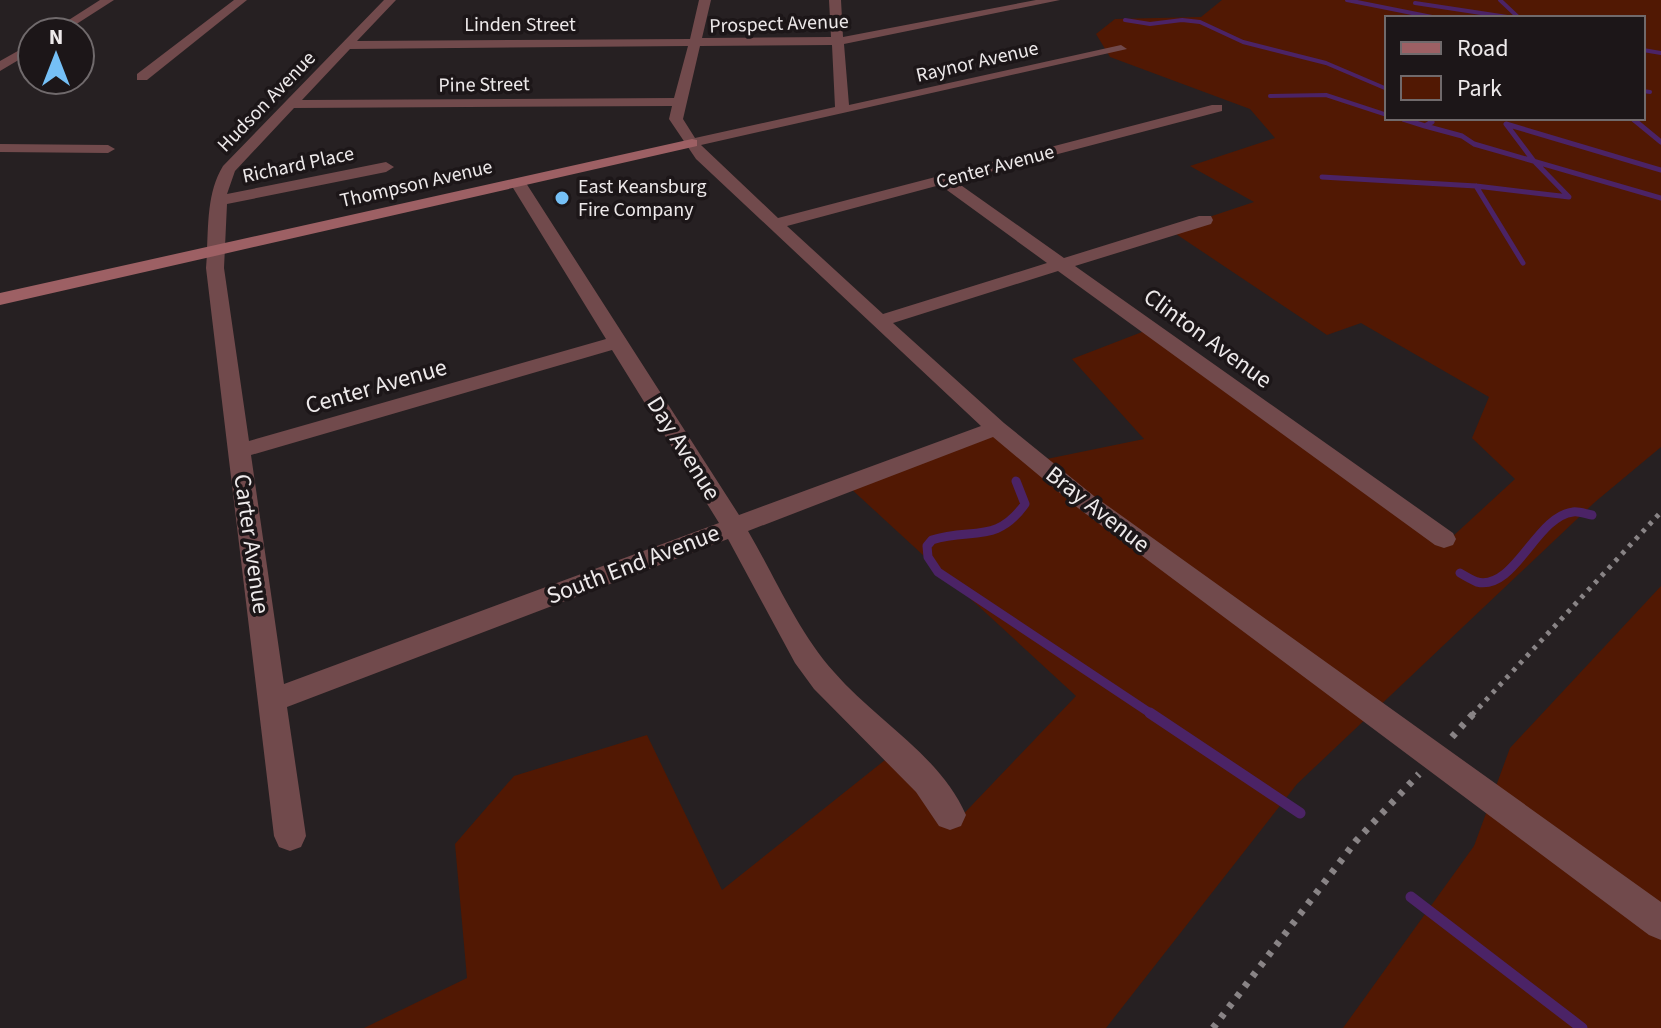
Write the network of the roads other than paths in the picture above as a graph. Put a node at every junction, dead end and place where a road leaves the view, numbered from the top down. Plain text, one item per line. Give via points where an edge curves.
1 (108, 0) edge
2 (241, 0) edge
3 (390, 0) edge
4 (705, 0) edge
5 (835, 0) edge
6 (1054, 0) edge
7 (82, 16) edge
8 (839, 41) junction
9 (694, 43) junction
10 (347, 45) junction
11 (1121, 49) dead end
12 (142, 77) dead end
13 (679, 102) junction
14 (289, 104) junction
15 (1217, 108) dead end
16 (842, 109) junction
17 (692, 143) junction
18 (0, 148) edge
19 (108, 149) dead end
20 (386, 167) dead end
21 (942, 179) junction
22 (518, 183) junction
23 (218, 201) junction
24 (1205, 220) dead end
25 (774, 224) junction
26 (217, 251) junction
27 (1061, 264) junction
28 (0, 299) edge
29 (879, 321) junction
30 (618, 342) junction
31 (996, 428) junction
32 (239, 451) junction
33 (733, 526) junction
34 (1444, 539) dead end
35 (271, 701) junction
36 (950, 815) dead end
37 (290, 836) dead end
38 (1661, 923) edge

1 - 7 street
2 - 12 street
3 - 10 street, Hudson Avenue
4 - 9 street, Bray Avenue
5 - 8 street
6 - 8 street, Prospect Avenue
8 - 9 street, Prospect Avenue
8 - 16 street
9 - 10 street, Linden Street
9 - 13 street, Bray Avenue
10 - 14 street, Hudson Avenue
11 - 16 street, Raynor Avenue
13 - 14 street, Pine Street
13 - 17 street, Bray Avenue via 678,125
14 - 23 street, Hudson Avenue via 228,169
15 - 21 street, Center Avenue
16 - 17 street, Thompson Avenue
17 - 22 street, Thompson Avenue
17 - 25 street, Bray Avenue
18 - 19 street
20 - 23 street, Richard Place
21 - 25 street, Center Avenue
21 - 27 street, Clinton Avenue
22 - 26 street, Thompson Avenue
22 - 30 street, Day Avenue
23 - 26 street, Hudson Avenue
24 - 27 street
25 - 29 street, Bray Avenue
26 - 28 street, Thompson Avenue
26 - 32 street, Carter Avenue
27 - 29 street
27 - 34 street, Clinton Avenue
29 - 31 street, Bray Avenue
30 - 32 street, Center Avenue
30 - 33 street, Day Avenue
31 - 33 street, South End Avenue
31 - 38 street, Bray Avenue via 1086,502
32 - 35 street, Carter Avenue
33 - 35 street, South End Avenue
33 - 36 street, Day Avenue via 824,681 927,782
35 - 37 street, Carter Avenue

